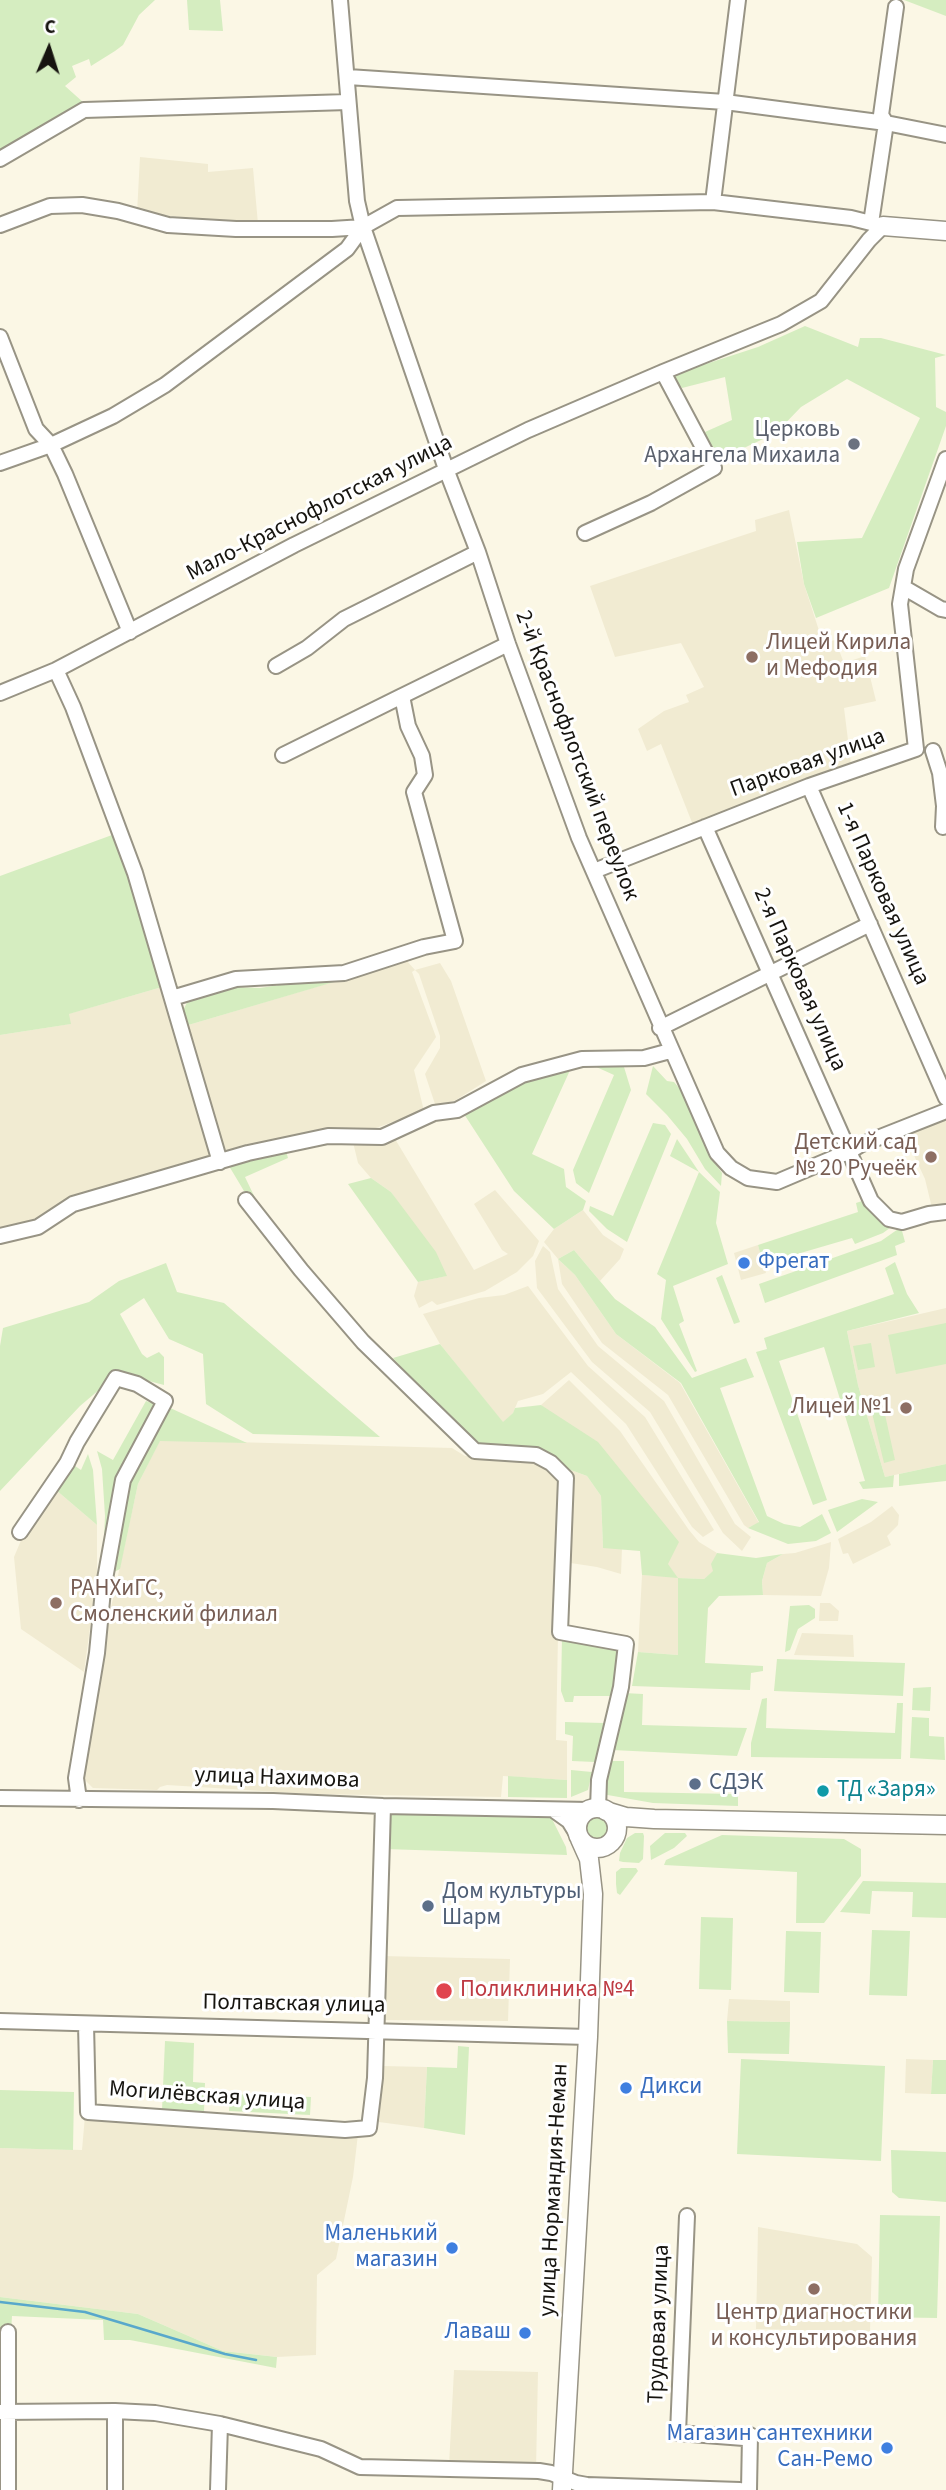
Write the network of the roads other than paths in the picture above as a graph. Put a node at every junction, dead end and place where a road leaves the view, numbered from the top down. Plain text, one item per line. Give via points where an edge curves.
1 (340, 0) edge
2 (738, 0) edge
3 (896, 7) dead end
4 (348, 77) junction
5 (348, 102) junction
6 (725, 102) junction
7 (886, 123) junction
8 (946, 135) edge
9 (0, 159) edge
10 (713, 202) junction
11 (0, 225) edge
12 (877, 225) junction
13 (363, 227) junction
14 (946, 231) edge
15 (0, 337) edge
16 (663, 372) junction
17 (51, 445) junction
18 (946, 459) edge
19 (0, 463) edge
20 (446, 469) junction
21 (585, 533) dead end
22 (478, 552) junction
23 (903, 587) junction
24 (946, 610) edge
25 (130, 632) junction
26 (508, 644) junction
27 (275, 666) dead end
28 (56, 670) junction
29 (0, 694) edge
30 (402, 695) junction
31 (916, 749) junction
32 (940, 750) edge
33 (283, 755) dead end
34 (809, 786) junction
35 (705, 827) junction
36 (943, 827) dead end
37 (594, 871) junction
38 (870, 924) junction
39 (771, 972) junction
40 (172, 998) junction
41 (660, 1028) junction
42 (670, 1051) junction
43 (946, 1098) edge
44 (946, 1111) edge
45 (850, 1151) junction
46 (220, 1162) junction
47 (246, 1200) dead end
48 (946, 1212) edge
49 (0, 1236) edge
50 (20, 1532) dead end
51 (0, 1798) edge
52 (79, 1800) junction
53 (383, 1806) junction
54 (553, 1810) junction
55 (598, 1810) junction
56 (654, 1818) junction
57 (946, 1825) edge
58 (579, 1836) junction
59 (612, 1840) junction
60 (593, 1894) junction
61 (0, 2021) edge
62 (86, 2024) junction
63 (377, 2030) junction
64 (588, 2036) junction
65 (687, 2216) dead end
66 (8, 2332) dead end
67 (115, 2411) junction
68 (3, 2412) edge
69 (220, 2424) junction
70 (563, 2483) edge
71 (8, 2490) edge
72 (115, 2490) edge
73 (218, 2490) edge
74 (740, 2490) edge
75 (749, 2490) edge

1 - 4 street, 2-й Краснофлотский переулок
2 - 6 street
3 - 7 street via 881,115
4 - 5 street, 2-й Краснофлотский переулок
4 - 6 street
5 - 9 street via 84,110
5 - 13 street, 2-й Краснофлотский переулок via 356,201
6 - 7 street
6 - 10 street
7 - 8 street
7 - 12 street
10 - 12 street
10 - 13 street via 397,208
11 - 13 street via 50,206 82,205 168,225
12 - 14 main road
12 - 16 street, Мало-Краснофлотская улица via 821,301 781,324
13 - 17 street via 347,249 165,385
13 - 20 street, 2-й Краснофлотский переулок
15 - 17 street via 36,429
16 - 20 street, Мало-Краснофлотская улица
16 - 21 street via 714,468
17 - 19 street
17 - 25 street
18 - 23 street, Парковая улица
20 - 22 street, 2-й Краснофлотский переулок
20 - 25 street, Мало-Краснофлотская улица
22 - 26 street, 2-й Краснофлотский переулок
22 - 27 street via 344,619
23 - 24 street
23 - 31 street, Парковая улица via 900,604
25 - 28 street, Мало-Краснофлотская улица
26 - 30 street
26 - 37 street, 2-й Краснофлотский переулок
28 - 29 street, Мало-Краснофлотская улица
28 - 40 street via 135,873
30 - 33 street
30 - 40 street via 425,775 414,792 455,941 344,973 236,979
31 - 32 street
31 - 34 street, Парковая улица
32 - 36 street
34 - 35 street, Парковая улица
34 - 38 street, 1-я Парковая улица
35 - 37 street, Парковая улица
35 - 39 street, 2-я Парковая улица
37 - 41 street, 2-й Краснофлотский переулок
38 - 39 street
38 - 43 street, 1-я Парковая улица
39 - 41 street
39 - 45 street, 2-я Парковая улица
40 - 46 street
41 - 42 street, 2-й Краснофлотский переулок
42 - 45 street, 2-й Краснофлотский переулок via 717,1153 748,1178 777,1182
42 - 46 street via 644,1058 582,1059 522,1075 457,1110 434,1113 382,1137 328,1136
44 - 45 street, 2-й Краснофлотский переулок
45 - 48 street, 2-я Парковая улица via 872,1201 889,1219 902,1222
46 - 49 street via 73,1203 38,1227
47 - 55 street via 363,1342 475,1451 536,1455 566,1478 560,1632 626,1643 621,1687 599,1780
50 - 52 street via 116,1378 165,1401 123,1480 76,1778
51 - 52 street, улица Нахимова
52 - 53 street, улица Нахимова
53 - 54 street, улица Нахимова
53 - 63 street
54 - 55 street, улица Нахимова
54 - 58 street via 569,1821
55 - 56 main road
55 - 58 main road via 580,1817
55 - 59 main road via 614,1819
56 - 57 main road
56 - 59 main road via 631,1821
58 - 59 main road via 599,1848
58 - 60 main road via 589,1859
59 - 60 main road via 600,1860
60 - 64 main road, улица Нормандия-Неман
61 - 62 street, Полтавская улица
62 - 63 street, Полтавская улица
62 - 63 street, Могилёвская улица via 89,2112 345,2130 369,2128
63 - 64 street, Полтавская улица
64 - 70 main road, улица Нормандия-Неман
65 - 75 street, Трудовая улица via 678,2433 750,2435
66 - 68 street
67 - 68 street
67 - 69 street
67 - 72 street
68 - 71 street
69 - 70 street via 321,2449 360,2467 539,2471
69 - 73 street
70 - 74 street

